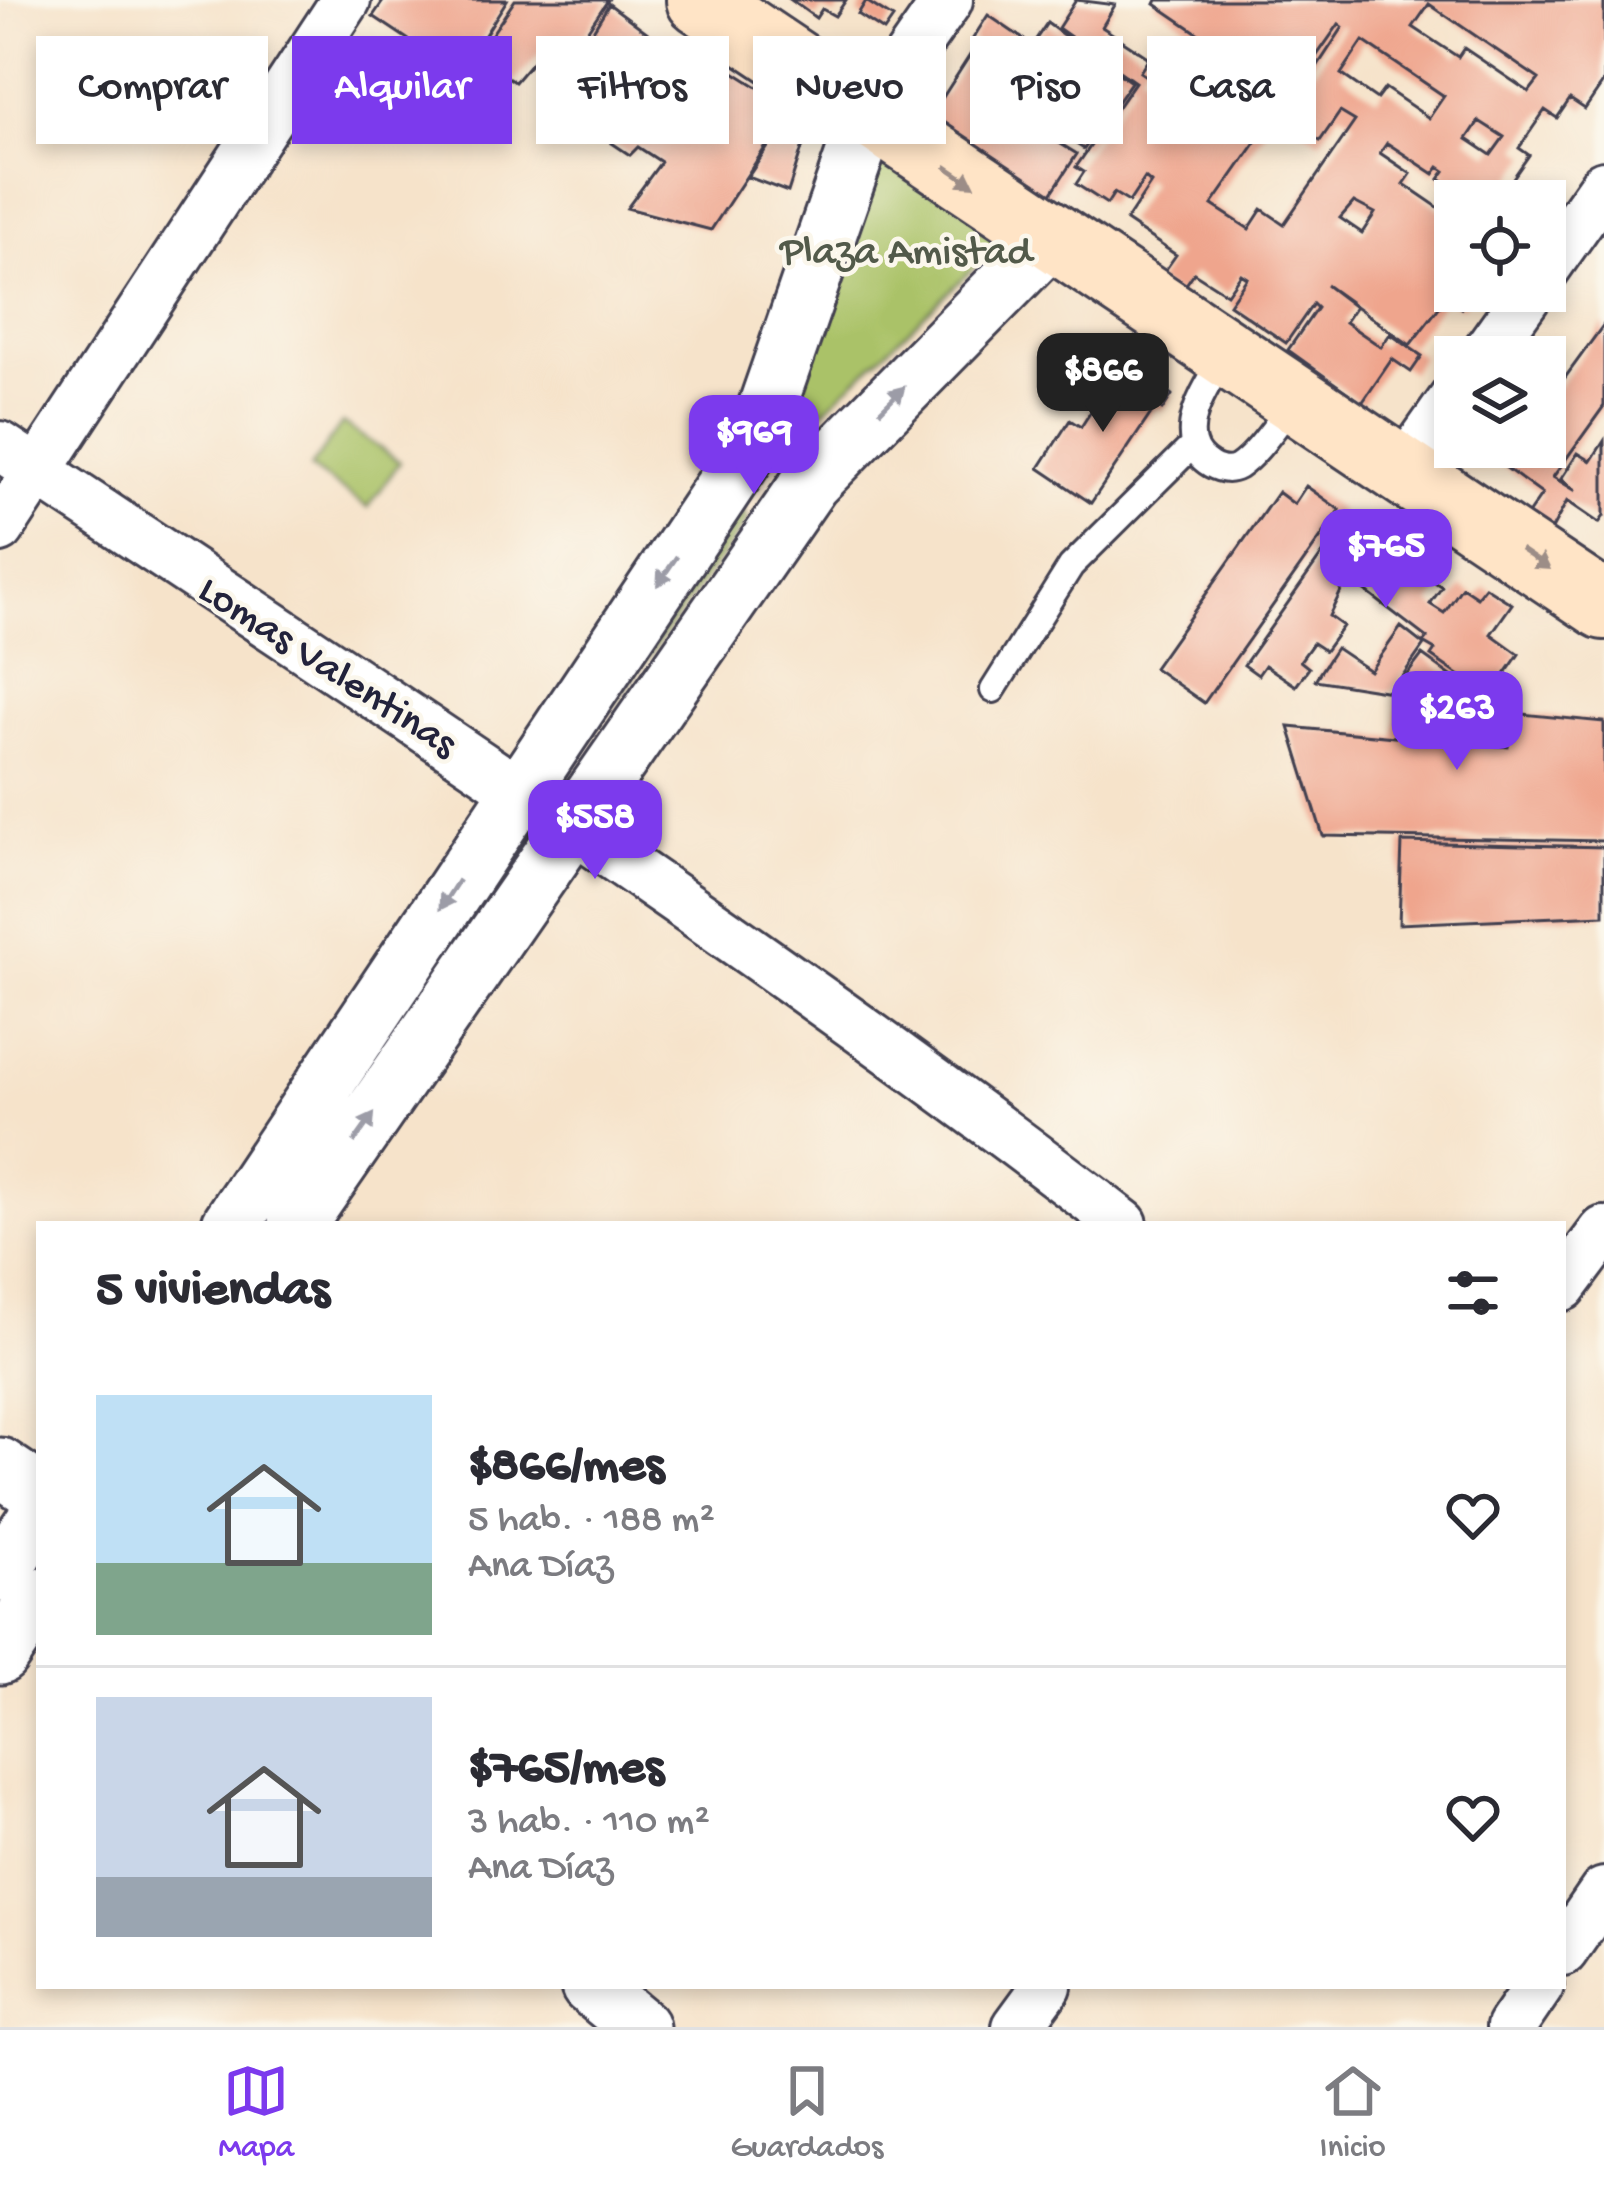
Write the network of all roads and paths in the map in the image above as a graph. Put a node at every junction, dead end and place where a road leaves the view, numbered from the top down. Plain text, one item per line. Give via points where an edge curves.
1 (346, 0) edge
2 (700, 0) edge
3 (948, 0) edge
4 (753, 36) edge
5 (923, 36) edge
6 (859, 144) edge
7 (912, 144) edge
8 (1604, 185) edge
9 (1052, 238) junction
10 (1566, 239) edge
11 (1227, 353) junction
12 (1298, 399) junction
13 (1434, 427) edge
14 (756, 440) junction
15 (1193, 445) junction
16 (19, 459) edge
17 (1404, 470) junction
18 (810, 483) junction
19 (0, 528) edge
20 (1604, 606) edge
21 (993, 690) dead end
22 (520, 788) junction
23 (576, 828) junction
24 (233, 1221) edge
25 (299, 1221) edge
26 (1119, 1221) edge
27 (1604, 1231) edge
28 (1566, 1282) edge
29 (0, 1467) edge
30 (36, 1491) edge
31 (36, 1519) edge
32 (0, 1573) edge
33 (36, 1601) edge
34 (0, 1655) edge
35 (1604, 1892) edge
36 (1566, 1948) edge
37 (594, 1989) edge
38 (1045, 1989) edge
39 (1537, 1989) edge
40 (640, 2027) edge
41 (1017, 2027) edge
42 (1511, 2027) edge

1 - 16 street
2 - 4 main road
3 - 5 street
6 - 14 street
7 -> 9 main road
8 - 10 street
9 - 11 main road
18 -> 9 street
11 - 12 main road
11 - 15 lane via 1199,398
12 - 15 lane via 1230,471
12 - 17 main road
13 - 17 street
14 - 18 street
14 -> 22 street
15 - 21 lane via 1071,566
16 - 19 street
16 - 22 street, Lomas Valentinas
17 -> 20 main road
18 - 23 street
22 - 23 street, Lomas Valentinas
22 -> 24 street
25 -> 23 street
23 - 26 street, Lomas Valentinas
27 - 28 street
29 - 30 street
31 - 32 street
33 - 34 street
35 - 36 street
37 - 40 street
38 - 41 street
39 - 42 street

